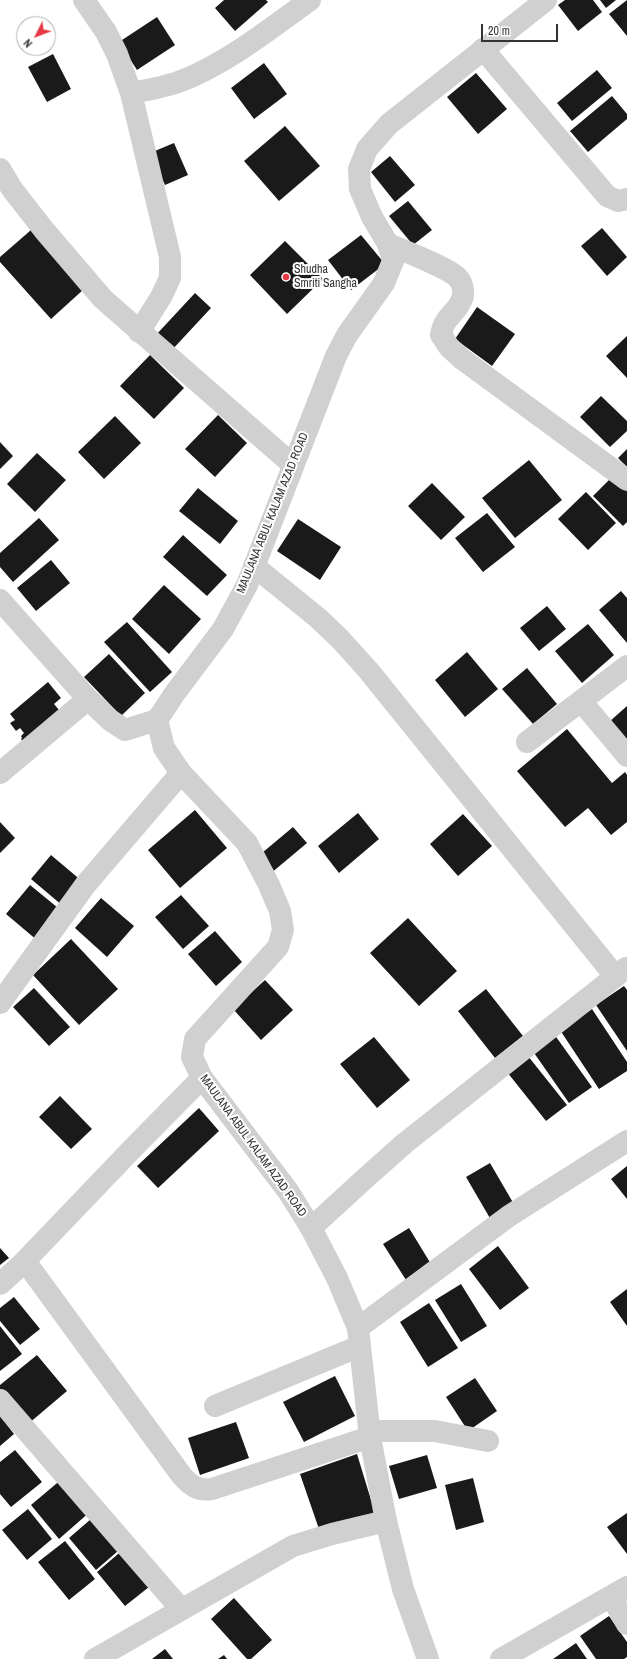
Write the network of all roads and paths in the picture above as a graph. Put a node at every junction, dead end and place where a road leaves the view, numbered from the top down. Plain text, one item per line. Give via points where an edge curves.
1 (84, 0) edge
2 (310, 0) edge
3 (546, 0) edge
4 (483, 49) junction
5 (131, 93) junction
6 (0, 169) edge
7 (627, 199) edge
8 (388, 244) junction
9 (139, 332) junction
10 (293, 465) junction
11 (627, 480) edge
12 (254, 566) junction
13 (1, 603) edge
14 (627, 666) edge
15 (88, 699) junction
16 (581, 701) junction
17 (157, 720) junction
18 (527, 742) dead end
19 (627, 756) edge
20 (0, 773) edge
21 (181, 773) junction
22 (621, 972) edge
23 (0, 1003) edge
24 (202, 1078) junction
25 (627, 1141) edge
26 (311, 1228) junction
27 (25, 1262) junction
28 (0, 1284) edge
29 (359, 1337) junction
30 (0, 1400) edge
31 (215, 1406) dead end
32 (370, 1434) junction
33 (488, 1441) dead end
34 (386, 1521) junction
35 (619, 1592) edge
36 (181, 1609) junction
37 (627, 1624) edge
38 (95, 1659) edge
39 (428, 1659) edge
40 (501, 1659) edge

1 - 5 street via 106,32
2 - 5 street via 205,71 168,85
3 - 4 street, MAULANA ABUL KALAM AZAD ROAD
4 - 7 street via 607,196 618,201
4 - 8 street, MAULANA ABUL KALAM AZAD ROAD via 389,124 367,149 358,169 360,190
5 - 9 street via 170,257 170,278
6 - 9 street via 44,230 104,299
8 - 10 street, MAULANA ABUL KALAM AZAD ROAD via 393,261 384,282 346,336
8 - 11 street via 458,278 463,289 461,301 443,325 441,335 449,347
9 - 10 street
10 - 12 street, MAULANA ABUL KALAM AZAD ROAD
12 - 17 street, MAULANA ABUL KALAM AZAD ROAD via 247,585 223,629
12 - 22 street via 340,639
13 - 15 street
14 - 16 street
15 - 17 street via 125,730
15 - 20 street
16 - 18 street
16 - 19 street
17 - 21 street, MAULANA ABUL KALAM AZAD ROAD via 164,748
21 - 23 street via 86,884
21 - 24 street, MAULANA ABUL KALAM AZAD ROAD via 247,843 269,885 280,912 283,930 278,947 195,1039 192,1057
22 - 26 street via 411,1139
24 - 26 street, MAULANA ABUL KALAM AZAD ROAD via 288,1191
24 - 27 street
25 - 29 street via 509,1216
26 - 29 street, MAULANA ABUL KALAM AZAD ROAD via 338,1278
27 - 28 street
27 - 32 street via 182,1476 192,1486 202,1490 212,1489
29 - 31 street
29 - 32 street, MAULANA ABUL KALAM AZAD ROAD
30 - 36 street
32 - 33 street via 436,1431
32 - 34 street, MAULANA ABUL KALAM AZAD ROAD
34 - 36 street via 293,1546
34 - 39 street, MAULANA ABUL KALAM AZAD ROAD via 403,1589
35 - 37 street
35 - 40 street
36 - 38 street

